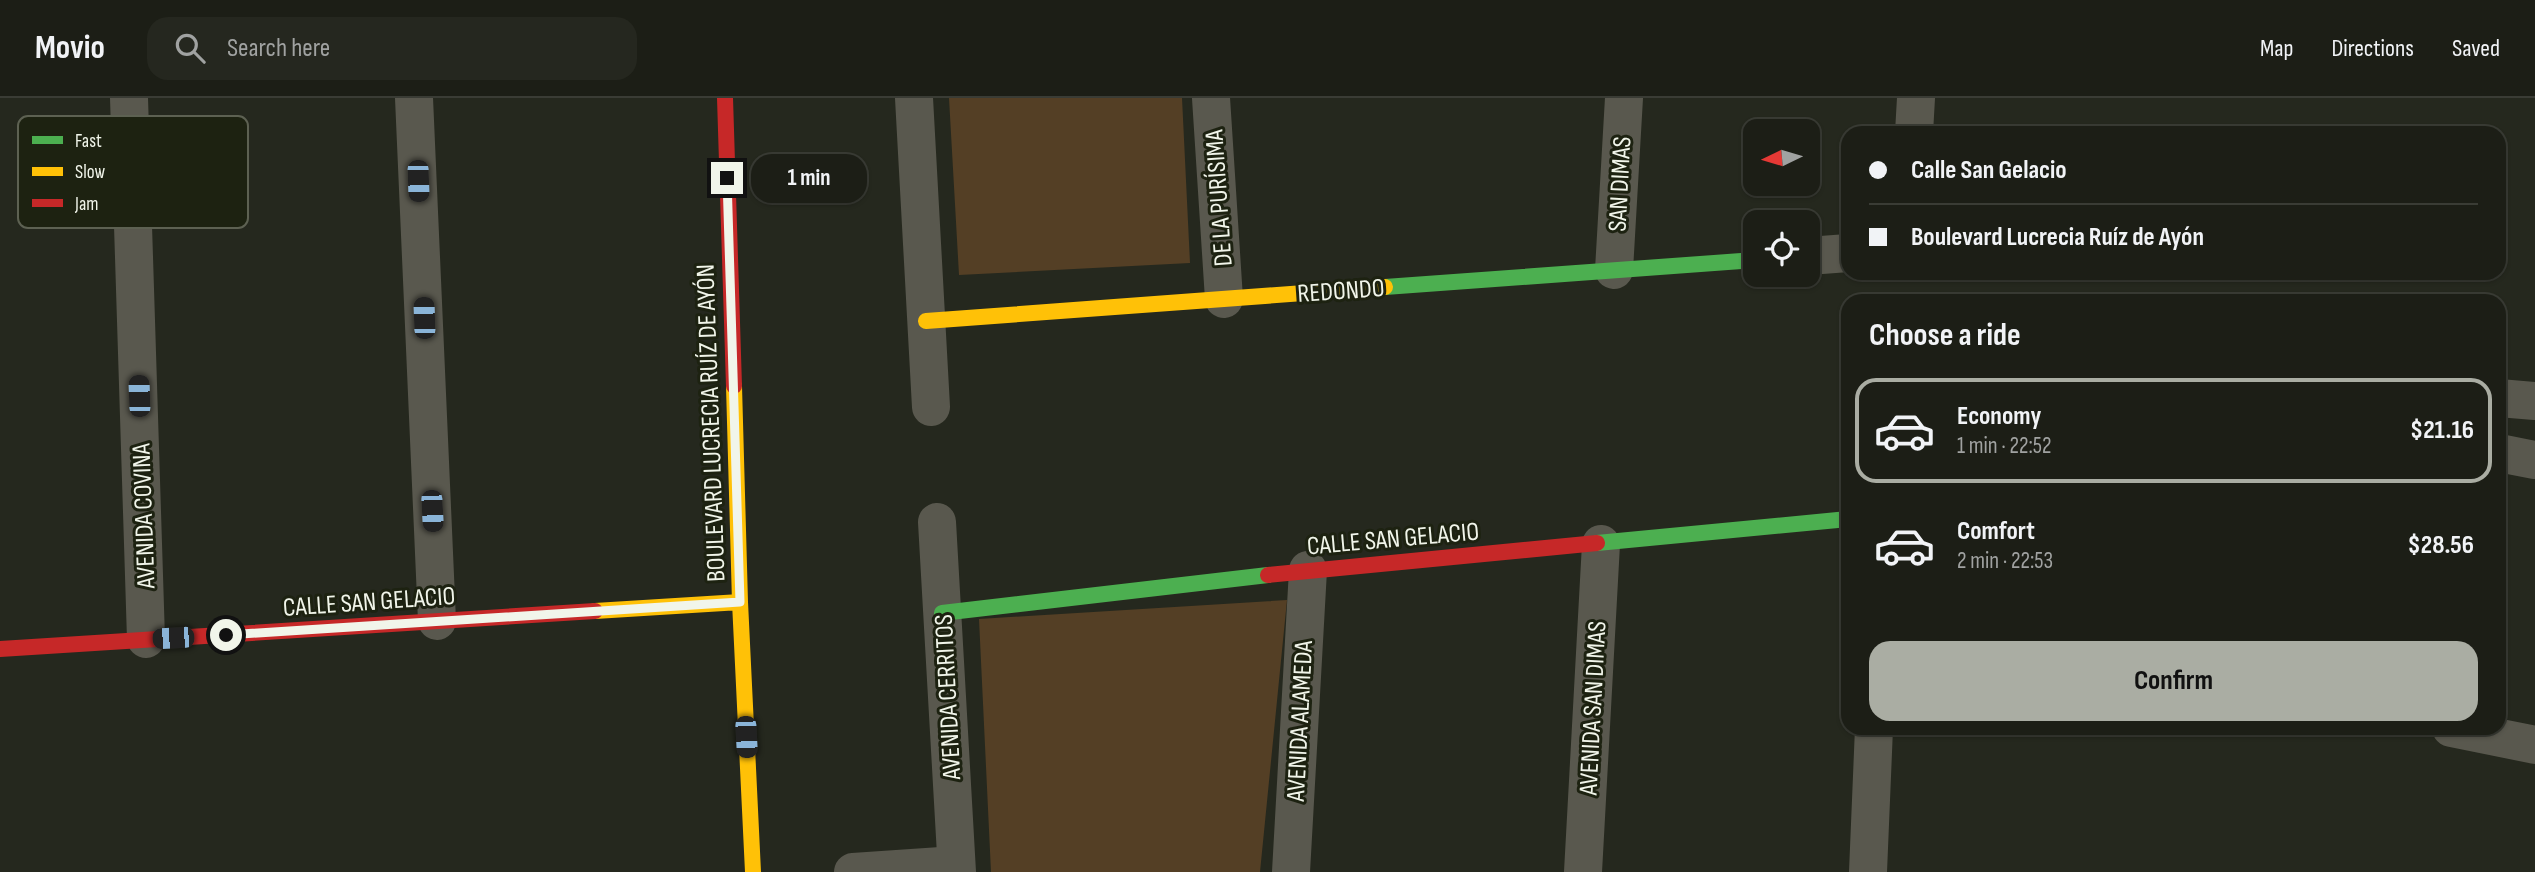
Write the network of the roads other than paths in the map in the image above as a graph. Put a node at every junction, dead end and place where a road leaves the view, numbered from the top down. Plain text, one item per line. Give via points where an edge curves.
1 (129, 98) edge
2 (414, 98) edge
3 (725, 98) edge
4 (914, 98) edge
5 (1211, 98) edge
6 (1624, 98) edge
7 (1916, 98) edge
8 (130, 116) edge
9 (1914, 126) edge
10 (133, 228) edge
11 (1841, 254) edge
12 (1820, 255) edge
13 (1743, 261) edge
14 (1614, 270) junction
15 (1224, 299) junction
16 (926, 321) junction
17 (2506, 399) edge
18 (2535, 401) edge
19 (931, 407) dead end
20 (2506, 454) edge
21 (2535, 460) edge
22 (1841, 521) edge
23 (937, 522) dead end
24 (1601, 544) junction
25 (1308, 570) junction
26 (740, 602) junction
27 (942, 613) junction
28 (437, 621) junction
29 (146, 639) junction
30 (0, 649) edge
31 (1874, 735) edge
32 (2486, 735) edge
33 (2535, 745) edge
34 (956, 868) edge
35 (752, 872) edge
36 (853, 872) edge
37 (1291, 872) edge
38 (1583, 872) edge
39 (1868, 872) edge

1 - 8 street, AVENIDA COVINA
2 - 28 street
3 - 26 street, BOULEVARD LUCRECIA RUÍZ DE AYÓN
4 - 16 street
5 - 15 street, DE LA PURÍSIMA
6 - 14 street, SAN DIMAS
7 - 9 street
10 - 29 street, AVENIDA COVINA
11 - 12 street
13 - 14 street, REDONDO
14 - 15 street, REDONDO
15 - 16 street, REDONDO
16 - 19 street
17 - 18 street
20 - 21 street
22 - 24 street, CALLE SAN GELACIO
23 - 27 street, AVENIDA CERRITOS
24 - 25 street, CALLE SAN GELACIO
24 - 38 street, AVENIDA SAN DIMAS
25 - 27 street, CALLE SAN GELACIO
25 - 37 street, AVENIDA ALAMEDA
26 - 28 street, CALLE SAN GELACIO
26 - 35 street, BOULEVARD LUCRECIA RUÍZ DE AYÓN
27 - 34 street, AVENIDA CERRITOS
28 - 29 street, CALLE SAN GELACIO
29 - 30 street, CALLE SAN GELACIO
31 - 39 street
32 - 33 street
34 - 36 street

